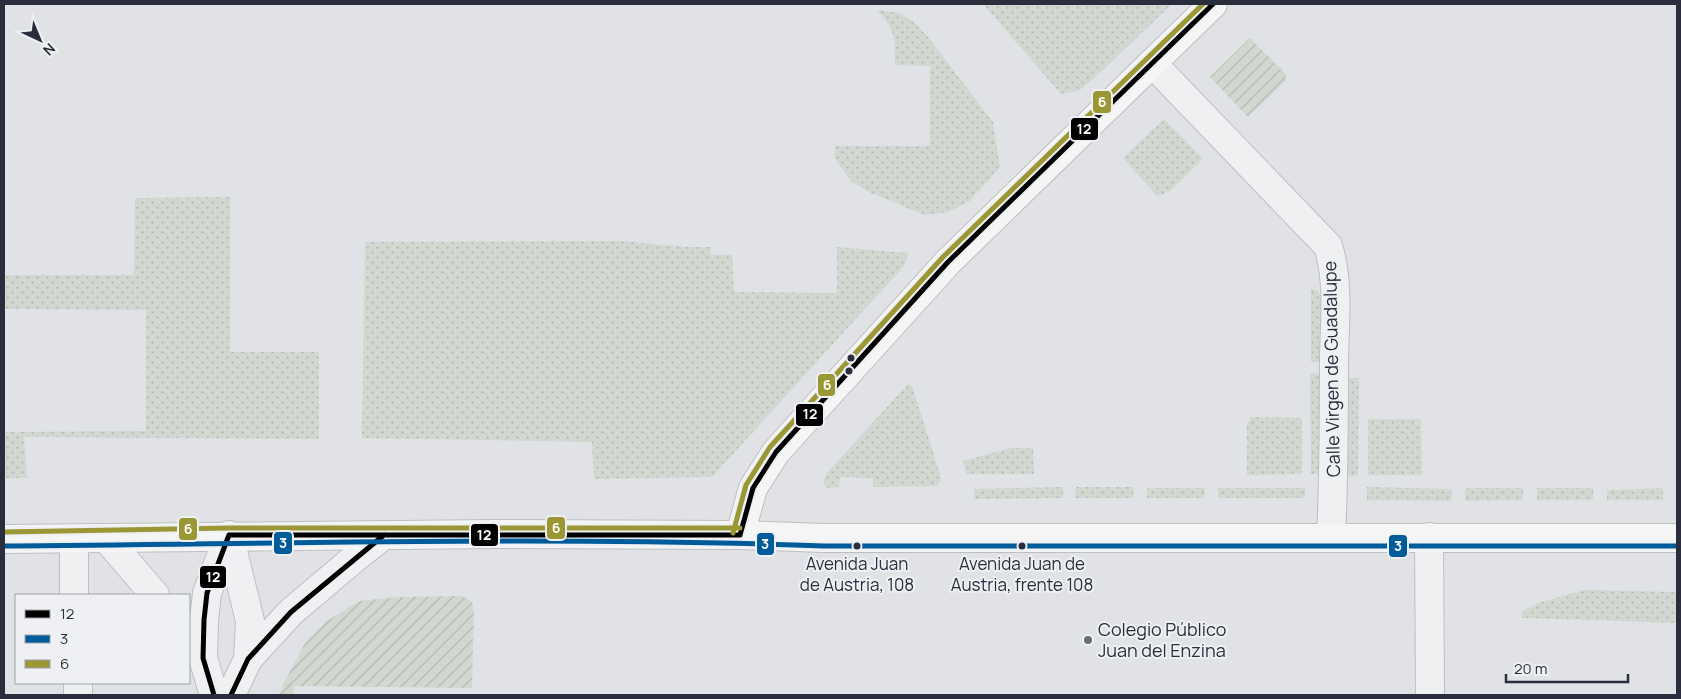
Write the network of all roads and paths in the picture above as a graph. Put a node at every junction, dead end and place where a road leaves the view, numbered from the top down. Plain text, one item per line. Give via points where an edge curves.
1 (1213, 4) edge
2 (1152, 63) junction
3 (384, 535) junction
4 (740, 535) junction
5 (229, 536) junction
6 (1331, 537) junction
7 (1429, 537) junction
8 (106, 538) junction
9 (1677, 538) edge
10 (4, 539) edge
11 (74, 539) junction
12 (74, 594) edge
13 (153, 594) edge
14 (196, 648) edge
15 (248, 659) junction
16 (214, 695) edge
17 (231, 695) edge
18 (1430, 695) edge

1 - 2 main road
2 - 4 main road via 948,262 776,452 753,488
2 - 6 street, Calle Virgen de Guadalupe via 1328,246 1333,262 1335,296
3 - 4 main road
3 - 5 main road
3 - 15 street via 291,612
4 - 6 main road via 824,538
5 - 8 main road
5 - 14 street via 207,593
5 - 15 street via 250,621
6 - 7 main road
7 - 9 main road
7 - 18 street
8 - 11 main road
8 - 13 street
10 - 11 main road
11 - 12 street
14 - 16 street
15 - 17 street

